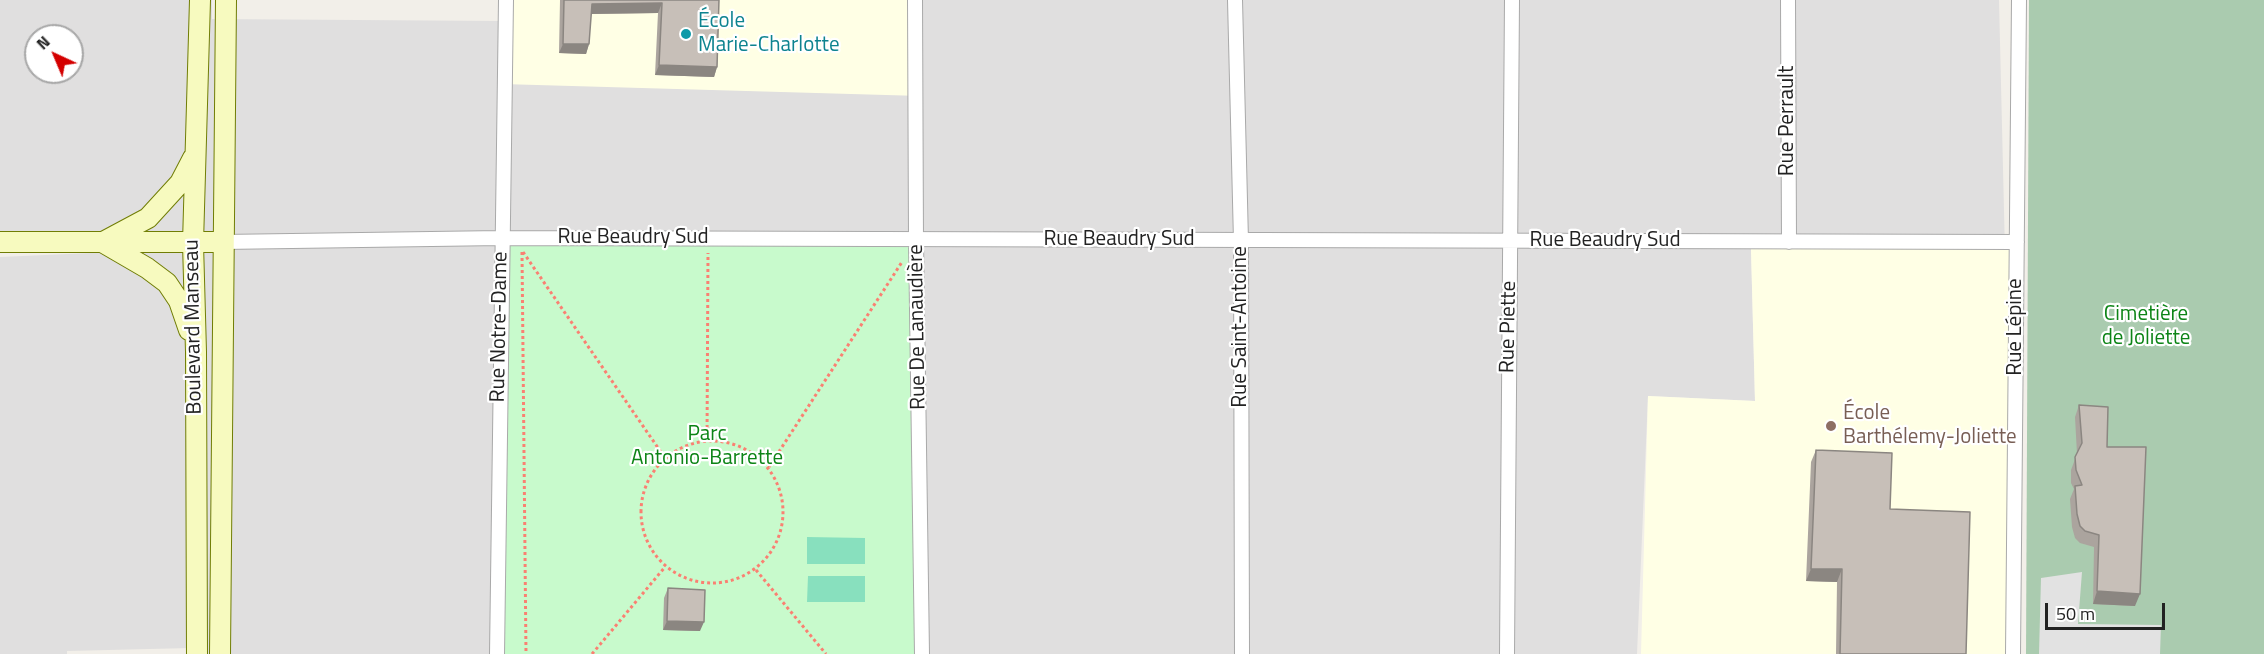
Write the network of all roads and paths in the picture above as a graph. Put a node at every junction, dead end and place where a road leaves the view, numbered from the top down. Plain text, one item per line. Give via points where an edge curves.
1 (200, 0) edge
2 (226, 0) edge
3 (506, 0) edge
4 (915, 0) edge
5 (1235, 0) edge
6 (1512, 0) edge
7 (1788, 0) edge
8 (2019, 0) edge
9 (196, 150) junction
10 (501, 238) junction
11 (708, 239) junction
12 (916, 240) junction
13 (1241, 241) junction
14 (1510, 241) junction
15 (0, 242) edge
16 (103, 242) junction
17 (222, 242) junction
18 (1789, 242) junction
19 (2017, 242) junction
20 (192, 243) junction
21 (522, 244) junction
22 (196, 352) junction
23 (707, 440) junction
24 (665, 458) junction
25 (769, 467) junction
26 (665, 567) junction
27 (756, 570) junction
28 (197, 654) edge
29 (219, 654) edge
30 (497, 654) edge
31 (526, 654) edge
32 (592, 654) edge
33 (826, 654) edge
34 (922, 654) edge
35 (1242, 654) edge
36 (1507, 654) edge
37 (2013, 654) edge

1 - 9 main road, Boulevard Manseau
2 - 17 main road, Boulevard Manseau
3 - 10 street, Rue Notre-Dame
4 - 12 street, Rue De Lanaudière
5 - 13 street, Rue Saint-Antoine
6 - 14 street, Rue Piette
7 - 18 street, Rue Perrault
8 - 19 street, Rue Lépine
9 - 16 main road via 180,183 148,218
9 - 20 main road, Boulevard Manseau
10 - 17 street, Rue Beaudry Sud
10 - 21 street, Rue Beaudry Sud
10 - 30 street, Rue Notre-Dame
11 - 12 street, Rue Beaudry Sud
11 - 21 street, Rue Beaudry Sud
11 - 23 path
12 - 13 street, Rue Beaudry Sud
12 - 25 path
12 - 34 street, Rue De Lanaudière
13 - 14 street, Rue Beaudry Sud
13 - 35 street, Rue Saint-Antoine
14 - 18 street, Rue Beaudry Sud
14 - 36 street, Rue Piette
15 - 16 main road
16 - 20 main road
16 - 22 main road via 167,283 179,301
17 - 20 main road
17 - 29 main road, Boulevard Manseau
18 - 19 street, Rue Beaudry Sud
19 - 37 street, Rue Lépine
20 - 22 main road, Boulevard Manseau
21 - 24 path
21 - 31 path
22 - 28 main road, Boulevard Manseau
23 - 24 path via 685,446
23 - 25 path via 730,442
24 - 26 path via 650,477 641,500 641,524 649,547
25 - 27 path via 780,487 784,509 782,532 772,553
26 - 27 path via 686,579 710,584 734,581
26 - 32 path
27 - 33 path

